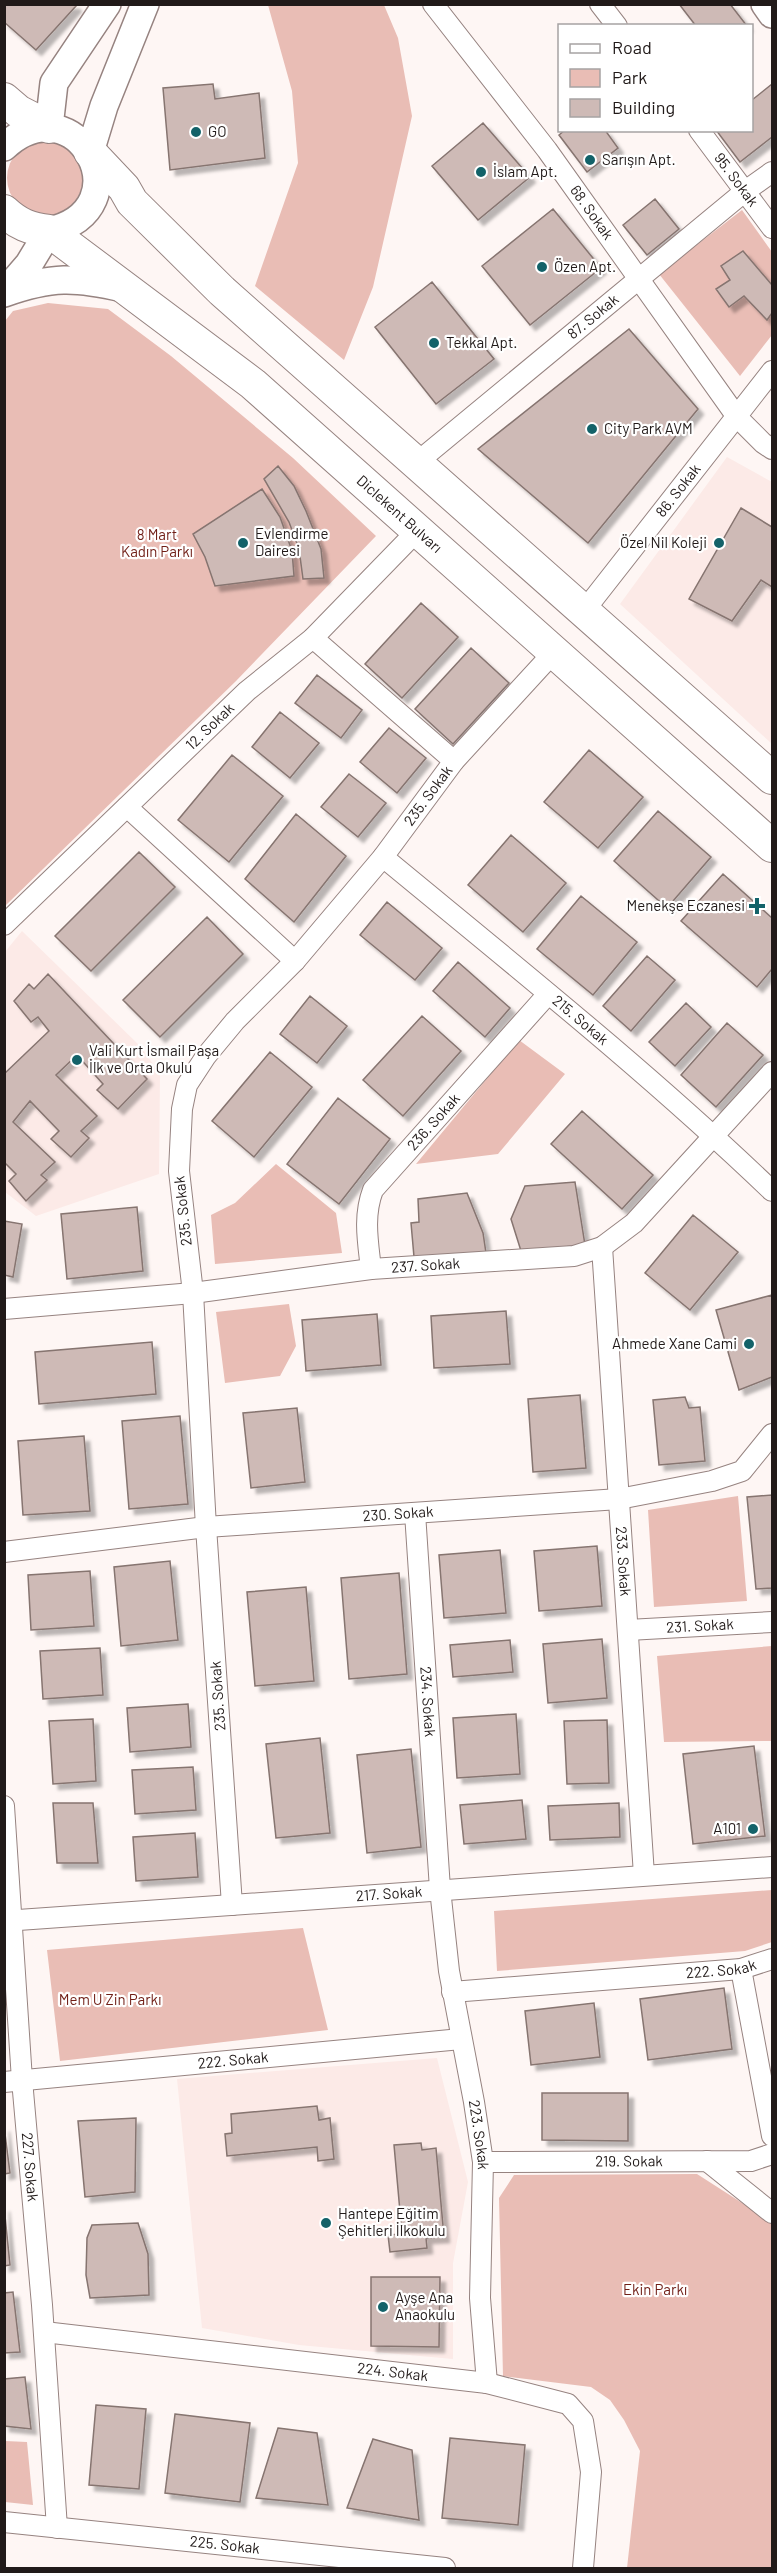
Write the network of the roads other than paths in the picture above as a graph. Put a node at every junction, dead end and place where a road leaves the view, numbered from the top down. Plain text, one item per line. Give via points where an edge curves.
1 (108, 4) edge
2 (145, 4) edge
3 (433, 4) edge
4 (600, 4) edge
5 (765, 4) edge
6 (772, 14) edge
7 (615, 24) edge
8 (4, 99) edge
9 (49, 127) junction
10 (700, 132) edge
11 (4, 147) edge
12 (90, 153) junction
13 (772, 172) edge
14 (744, 192) junction
15 (4, 211) edge
16 (772, 228) edge
17 (48, 231) junction
18 (638, 280) junction
19 (125, 288) junction
20 (4, 293) edge
21 (772, 371) edge
22 (737, 417) junction
23 (772, 449) edge
24 (415, 464) junction
25 (417, 531) junction
26 (584, 611) junction
27 (313, 638) junction
28 (554, 652) junction
29 (454, 761) junction
30 (772, 778) edge
31 (127, 807) junction
32 (772, 846) edge
33 (383, 857) junction
34 (4, 925) edge
35 (295, 960) junction
36 (548, 994) junction
37 (772, 1072) edge
38 (714, 1135) junction
39 (772, 1191) edge
40 (602, 1247) junction
41 (371, 1269) junction
42 (193, 1293) junction
43 (4, 1309) edge
44 (772, 1434) edge
45 (619, 1499) junction
46 (415, 1513) junction
47 (206, 1527) junction
48 (4, 1552) edge
49 (772, 1622) edge
50 (628, 1630) junction
51 (4, 1806) edge
52 (772, 1867) edge
53 (644, 1875) junction
54 (440, 1889) junction
55 (232, 1905) junction
56 (8, 1920) edge
57 (772, 1959) edge
58 (741, 1969) junction
59 (452, 1992) junction
60 (461, 2039) junction
61 (14, 2081) edge
62 (772, 2136) edge
63 (772, 2154) edge
64 (707, 2161) junction
65 (483, 2162) junction
66 (772, 2213) edge
67 (44, 2332) junction
68 (487, 2383) junction
69 (4, 2522) edge
70 (57, 2528) junction
71 (445, 2568) edge
72 (583, 2568) edge

1 - 9 main road via 54,83
2 - 12 main road via 104,106
3 - 18 street, 68. Sokak via 547,150
4 - 7 street
5 - 6 main road
8 - 9 main road
9 - 11 main road via 32,129
9 - 12 main road via 79,139
10 - 14 street, 95. Sokak
12 - 17 main road via 97,169 92,203 81,218
12 - 24 main road via 124,188 132,202 222,291
13 - 14 street, 87. Sokak
14 - 16 street, 95. Sokak
14 - 18 street, 87. Sokak
15 - 17 main road, Diclekent Bulvarı via 15,222
17 - 19 main road, Diclekent Bulvarı
17 - 20 main road via 29,264
18 - 22 street, 68. Sokak
18 - 24 street, 87. Sokak
19 - 20 main road via 84,279 58,279
19 - 25 main road, Diclekent Bulvarı via 253,384
21 - 22 street, 86. Sokak
22 - 23 street, 68. Sokak
22 - 26 street, 86. Sokak
24 - 26 main road
25 - 27 street, 12. Sokak
25 - 28 main road, Diclekent Bulvarı
26 - 30 main road
27 - 29 street
27 - 31 street, 12. Sokak via 247,691
28 - 29 street, 235. Sokak
28 - 32 main road, Diclekent Bulvarı
29 - 33 street, 235. Sokak
31 - 34 street, 12. Sokak
31 - 35 street
33 - 35 street, 235. Sokak
33 - 36 street, 215. Sokak
35 - 42 street, 235. Sokak via 235,1021 187,1085 179,1171
36 - 38 street, 215. Sokak
36 - 41 street, 236. Sokak via 373,1190 366,1222
37 - 38 street, 237. Sokak
38 - 39 street, 215. Sokak
38 - 40 street, 237. Sokak via 634,1223
40 - 41 street, 237. Sokak via 574,1256
40 - 45 street, 233. Sokak
41 - 42 street, 237. Sokak
42 - 43 street, 237. Sokak
42 - 47 street, 235. Sokak
44 - 45 street, 230. Sokak via 742,1471 712,1481
45 - 46 street, 230. Sokak
45 - 50 street, 233. Sokak
46 - 47 street, 230. Sokak
46 - 54 street, 234. Sokak
47 - 48 street, 230. Sokak
47 - 55 street, 235. Sokak
49 - 50 street, 231. Sokak
50 - 53 street, 233. Sokak
51 - 56 street, 227. Sokak
52 - 53 street, 217. Sokak
53 - 54 street, 217. Sokak
54 - 55 street, 217. Sokak
54 - 59 street, 223. Sokak
55 - 56 street, 217. Sokak
56 - 61 street, 227. Sokak
57 - 58 street, 222. Sokak
58 - 59 street, 222. Sokak
58 - 62 street
59 - 60 street, 223. Sokak
60 - 61 street, 222. Sokak
60 - 65 street, 223. Sokak
61 - 67 street, 227. Sokak
63 - 64 street, 219. Sokak via 751,2161
64 - 65 street, 219. Sokak
64 - 66 street
65 - 68 street, 223. Sokak via 480,2298
67 - 68 street, 224. Sokak
67 - 70 street, 227. Sokak
68 - 72 street, 224. Sokak via 568,2404 583,2421 591,2472
69 - 70 street, 225. Sokak
70 - 71 street, 225. Sokak

